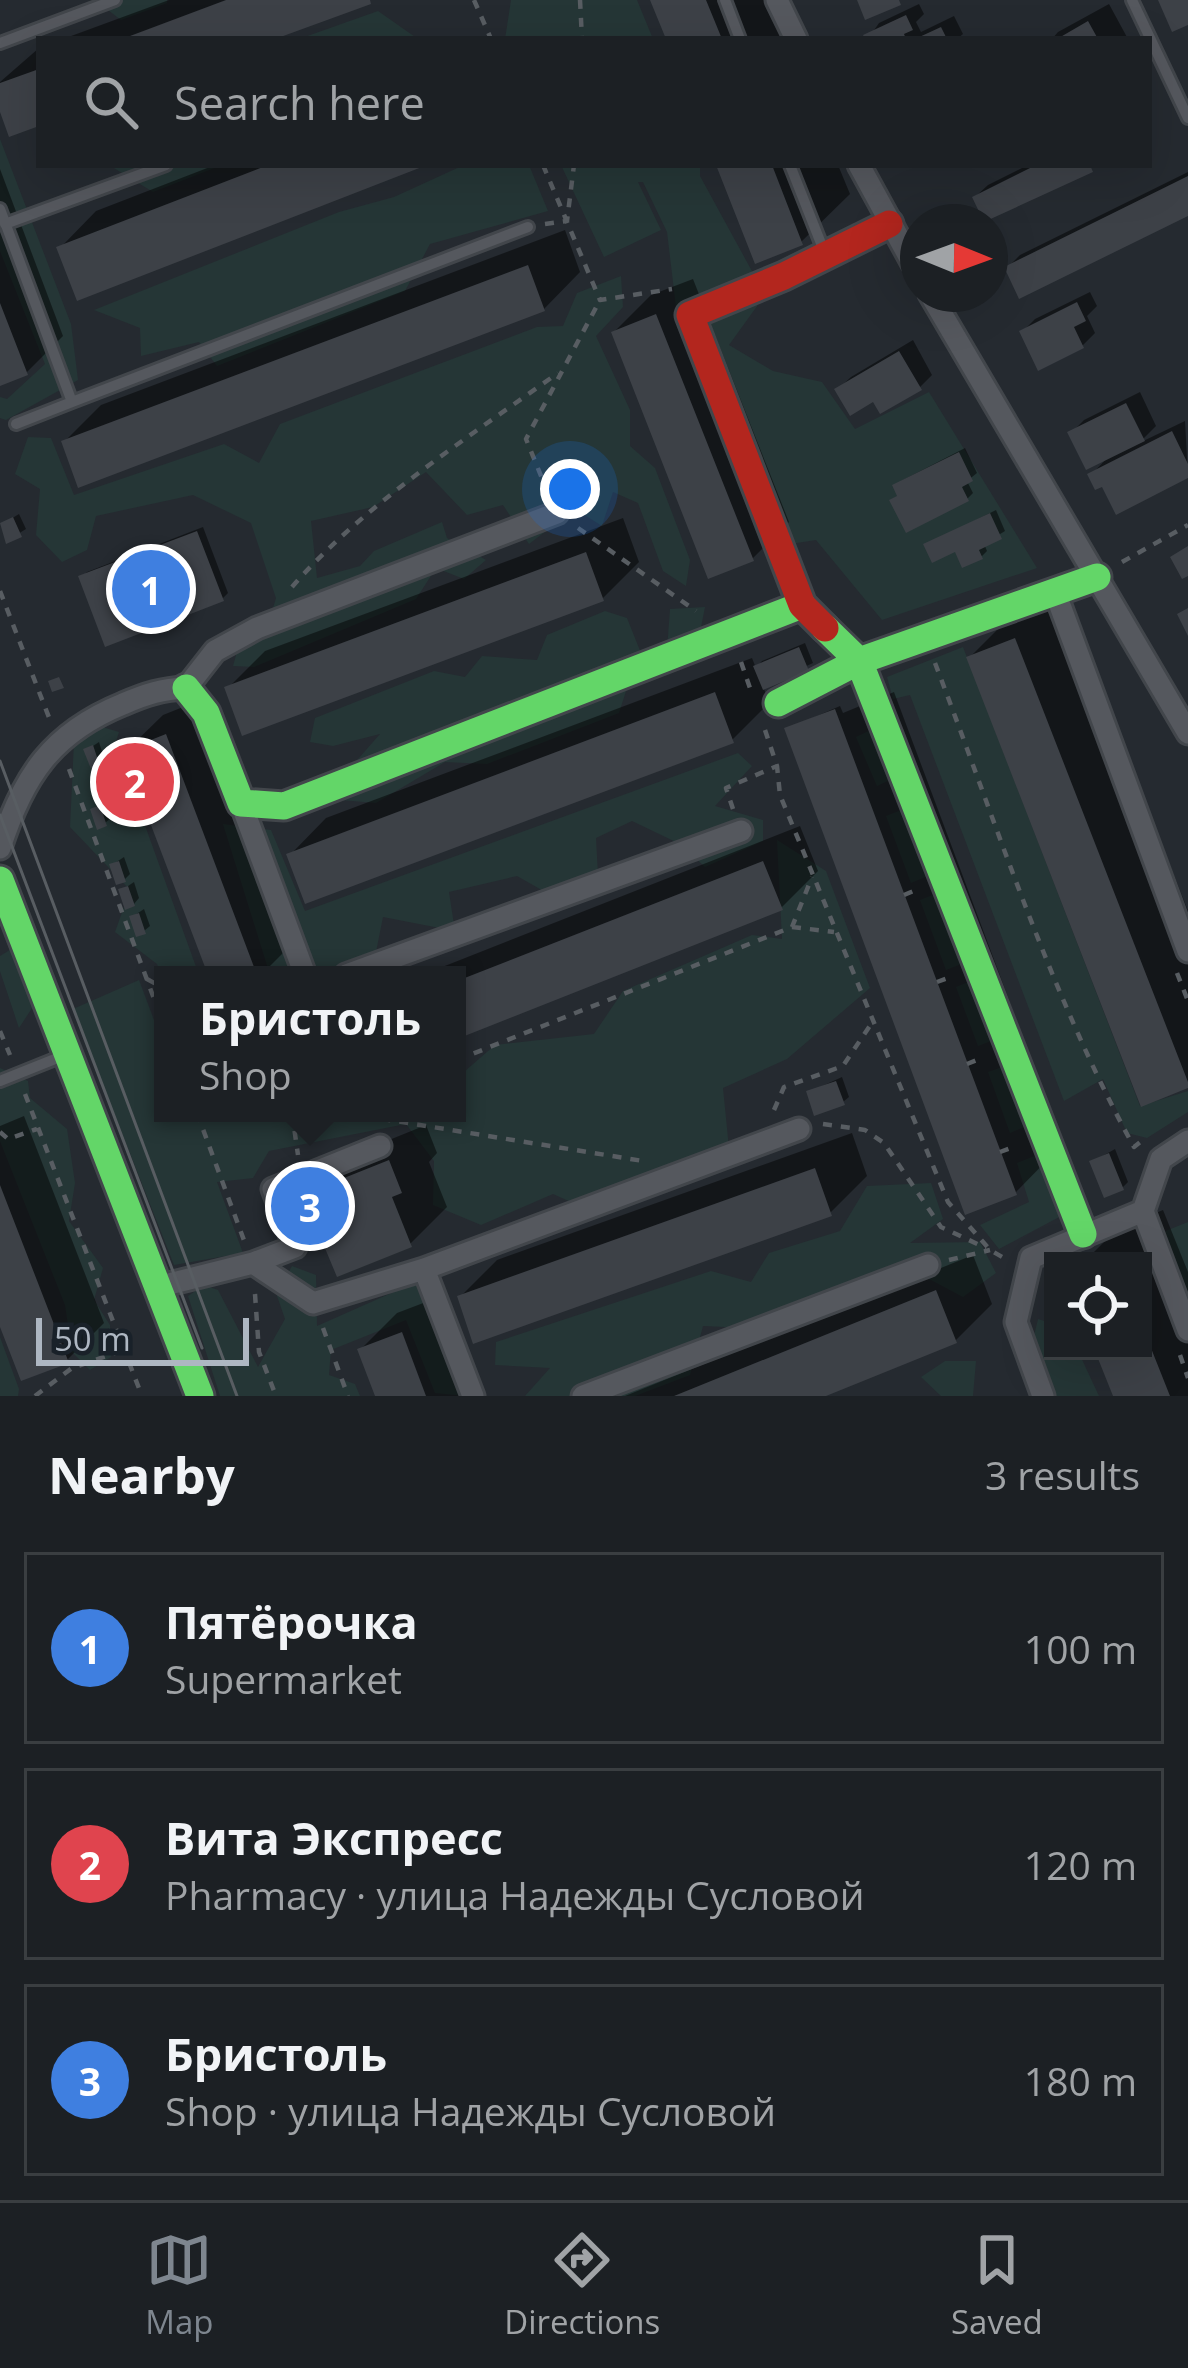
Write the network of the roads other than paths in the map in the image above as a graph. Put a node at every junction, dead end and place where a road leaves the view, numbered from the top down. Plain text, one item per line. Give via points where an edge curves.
1 (115, 0) edge
2 (725, 0) edge
3 (777, 0) edge
4 (1132, 0) edge
5 (739, 36) edge
6 (795, 36) edge
7 (1149, 36) edge
8 (1152, 42) edge
9 (0, 43) edge
10 (1188, 118) edge
11 (158, 168) edge
12 (791, 168) edge
13 (861, 168) edge
14 (0, 209) edge
15 (5, 224) junction
16 (889, 224) junction
17 (528, 227) dead end
18 (900, 243) edge
19 (826, 255) junction
20 (941, 312) edge
21 (72, 402) junction
22 (16, 424) dead end
23 (557, 513) road end
24 (1096, 577) junction
25 (1054, 592) junction
26 (802, 605) junction
27 (859, 661) junction
28 (187, 688) junction
29 (1179, 699) edge
30 (778, 703) dead end
31 (1188, 733) edge
32 (241, 802) junction
33 (741, 831) dead end
34 (0, 848) edge
35 (0, 880) edge
36 (1188, 951) edge
37 (302, 966) edge
38 (371, 966) edge
39 (68, 1054) junction
40 (0, 1081) edge
41 (800, 1129) road end
42 (1188, 1141) edge
43 (380, 1146) dead end
44 (1143, 1211) junction
45 (1083, 1234) junction
46 (253, 1263) junction
47 (928, 1265) road end
48 (424, 1269) junction
49 (157, 1286) junction
50 (1188, 1330) edge
51 (200, 1396) edge
52 (473, 1396) edge
53 (583, 1396) edge
54 (1043, 1396) edge

1 - 9 lane
2 - 5 lane
3 - 6 street
4 - 7 lane
8 - 10 lane
11 - 15 lane
12 - 19 lane
13 - 16 street
14 - 15 lane
15 - 21 lane
16 - 18 street
16 - 19 street
17 - 21 lane
19 - 26 street via 690,315
20 - 24 street
21 - 22 lane
23 - 28 street via 256,628 215,651
24 - 25 street
24 - 29 street
25 - 27 street
25 - 36 street
26 - 27 street
26 - 32 street via 284,806
27 - 30 street
27 - 45 street
28 - 32 street via 206,713
28 - 34 street via 160,689 86,719 58,741 16,802
29 - 31 street
32 - 37 street
33 - 38 street
35 - 39 street
39 - 40 lane
39 - 49 street
41 - 48 street
42 - 44 street via 1161,1159
43 - 46 street via 273,1190 295,1247
44 - 45 street
44 - 50 street
45 - 54 street via 1031,1258 1016,1322
46 - 48 street via 313,1304
46 - 49 street
47 - 53 street
48 - 52 street
49 - 51 street

